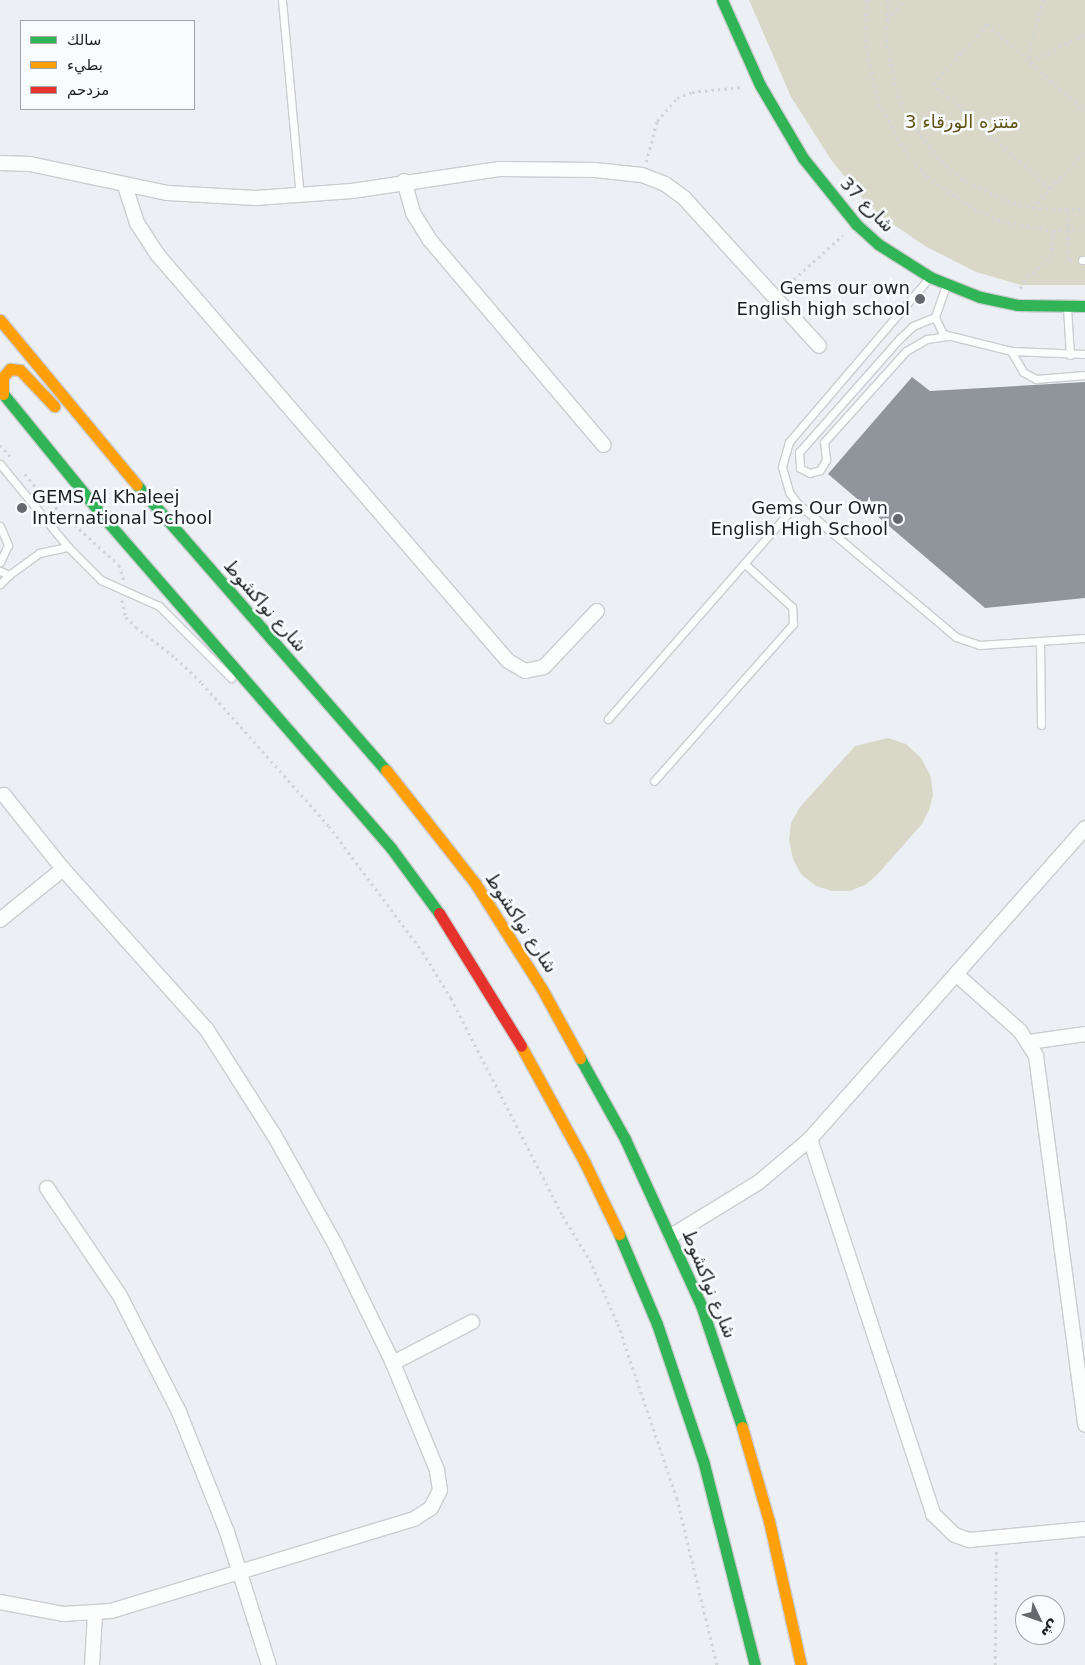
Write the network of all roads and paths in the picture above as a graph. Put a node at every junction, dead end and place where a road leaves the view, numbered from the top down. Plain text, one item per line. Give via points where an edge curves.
1 (282, 0) edge
2 (722, 0) edge
3 (867, 0) edge
4 (888, 0) edge
5 (905, 0) edge
6 (1044, 0) edge
7 (887, 19) junction
8 (1085, 34) edge
9 (1030, 62) junction
10 (760, 85) junction
11 (1085, 111) edge
12 (1085, 150) edge
13 (0, 163) edge
14 (642, 175) junction
15 (404, 182) junction
16 (125, 186) junction
17 (1050, 189) junction
18 (300, 197) junction
19 (1033, 208) junction
20 (1085, 208) edge
21 (1068, 211) junction
22 (856, 224) junction
23 (1085, 228) edge
24 (1053, 230) junction
25 (1067, 230) junction
26 (1083, 260) edge
27 (930, 277) junction
28 (946, 285) junction
29 (774, 296) junction
30 (1016, 305) junction
31 (1085, 306) edge
32 (1067, 308) junction
33 (935, 317) junction
34 (0, 320) edge
35 (948, 336) junction
36 (819, 346) dead end
37 (1011, 351) junction
38 (1085, 354) edge
39 (1070, 355) junction
40 (1085, 375) edge
41 (2, 392) edge
42 (0, 445) edge
43 (604, 445) dead end
44 (12, 459) dead end
45 (0, 464) edge
46 (24, 473) dead end
47 (140, 488) junction
48 (797, 503) junction
49 (0, 526) edge
50 (68, 547) junction
51 (0, 562) edge
52 (744, 563) junction
53 (0, 571) edge
54 (9, 575) junction
55 (0, 584) edge
56 (124, 591) junction
57 (597, 611) dead end
58 (1085, 638) edge
59 (1040, 641) junction
60 (235, 683) dead end
61 (241, 690) dead end
62 (608, 719) dead end
63 (1041, 725) dead end
64 (654, 781) dead end
65 (4, 795) dead end
66 (1085, 828) edge
67 (403, 864) junction
68 (64, 869) junction
69 (0, 920) edge
70 (957, 975) junction
71 (1085, 1034) edge
72 (1029, 1042) junction
73 (810, 1139) junction
74 (47, 1188) dead end
75 (671, 1236) junction
76 (472, 1322) dead end
77 (393, 1363) junction
78 (1085, 1425) edge
79 (1085, 1530) edge
80 (996, 1539) junction
81 (241, 1572) junction
82 (0, 1602) edge
83 (95, 1614) junction
84 (92, 1665) edge
85 (269, 1665) edge
86 (717, 1665) edge
87 (755, 1665) edge
88 (801, 1665) edge
89 (995, 1665) edge

1 - 18 lane
2 - 10 street, شارع 37
3 - 24 path via 866,46 870,75 879,104 907,154 934,182 974,209 1001,221
4 - 7 path
5 - 7 path
6 - 9 path via 1033,36
7 - 19 path via 891,71 909,120 924,142 961,178 1007,201
8 - 9 path
9 - 11 path
9 - 17 path via 987,24 933,84
10 - 14 path via 707,90 677,98 657,122
10 - 22 street, شارع 37 via 803,158
12 - 17 path
13 - 16 street via 30,164
14 - 15 street via 518,168
14 - 29 street via 665,184 684,198
15 - 18 street
15 - 43 street via 413,213 429,239
16 - 18 street via 212,197
16 - 57 street via 137,224 157,254 512,665 525,671 544,667
17 - 19 path
19 - 21 path
20 - 21 path
21 - 25 path
22 - 27 street, شارع 37 via 903,262
22 - 29 path
23 - 25 path
24 - 25 path
24 - 30 path via 1051,257 1021,285
25 - 26 path via 1069,261
27 - 28 street, شارع 37
27 - 48 lane via 789,442 782,467 789,492
28 - 30 street, شارع 37
28 - 33 lane
29 - 36 street
30 - 32 street, شارع 37
31 - 32 street, شارع 37
32 - 39 lane
33 - 35 lane via 938,329
33 - 35 lane via 913,326 894,345 799,452 800,468 810,473 820,470 826,460 824,442 906,351 927,339
34 - 47 street, شارع نواكشوط
35 - 37 lane
37 - 39 lane
37 - 40 lane via 1023,372 1036,378
38 - 39 lane
41 - 47 street via 2,377 10,369 20,370 117,473
41 - 67 street via 106,520 316,759
42 - 44 path
45 - 50 lane
46 - 56 path via 41,494 119,564
47 - 75 street, شارع نواكشوط via 358,736 432,824 474,883 585,1063
48 - 52 lane
48 - 59 lane via 956,637 979,645
49 - 51 lane via 8,545
50 - 54 lane via 39,553
50 - 56 lane via 100,580
52 - 62 lane
52 - 64 lane via 792,607 793,624
53 - 54 lane
54 - 55 lane
56 - 60 lane via 159,606
56 - 86 path via 122,606 126,617 196,677 294,786 392,910 451,998 563,1216 590,1260 618,1324 677,1498
58 - 59 lane
59 - 63 lane
61 - 67 lane via 383,851
65 - 68 street
66 - 70 street
67 - 87 street via 435,907 503,1013 586,1163 630,1258 704,1464
68 - 69 street
68 - 77 street via 207,1030 305,1189
70 - 72 street
70 - 73 street
71 - 72 street
72 - 78 street via 1041,1072
73 - 75 street via 759,1182
73 - 80 street via 933,1514 955,1535 969,1540
74 - 81 street via 98,1259 141,1334 196,1452
75 - 88 street, شارع نواكشوط via 726,1375 749,1447 787,1595
76 - 77 street
77 - 81 street via 440,1480 437,1500 414,1519
79 - 80 street
80 - 89 path
81 - 83 street
81 - 85 street
82 - 83 street via 63,1614
83 - 84 street

